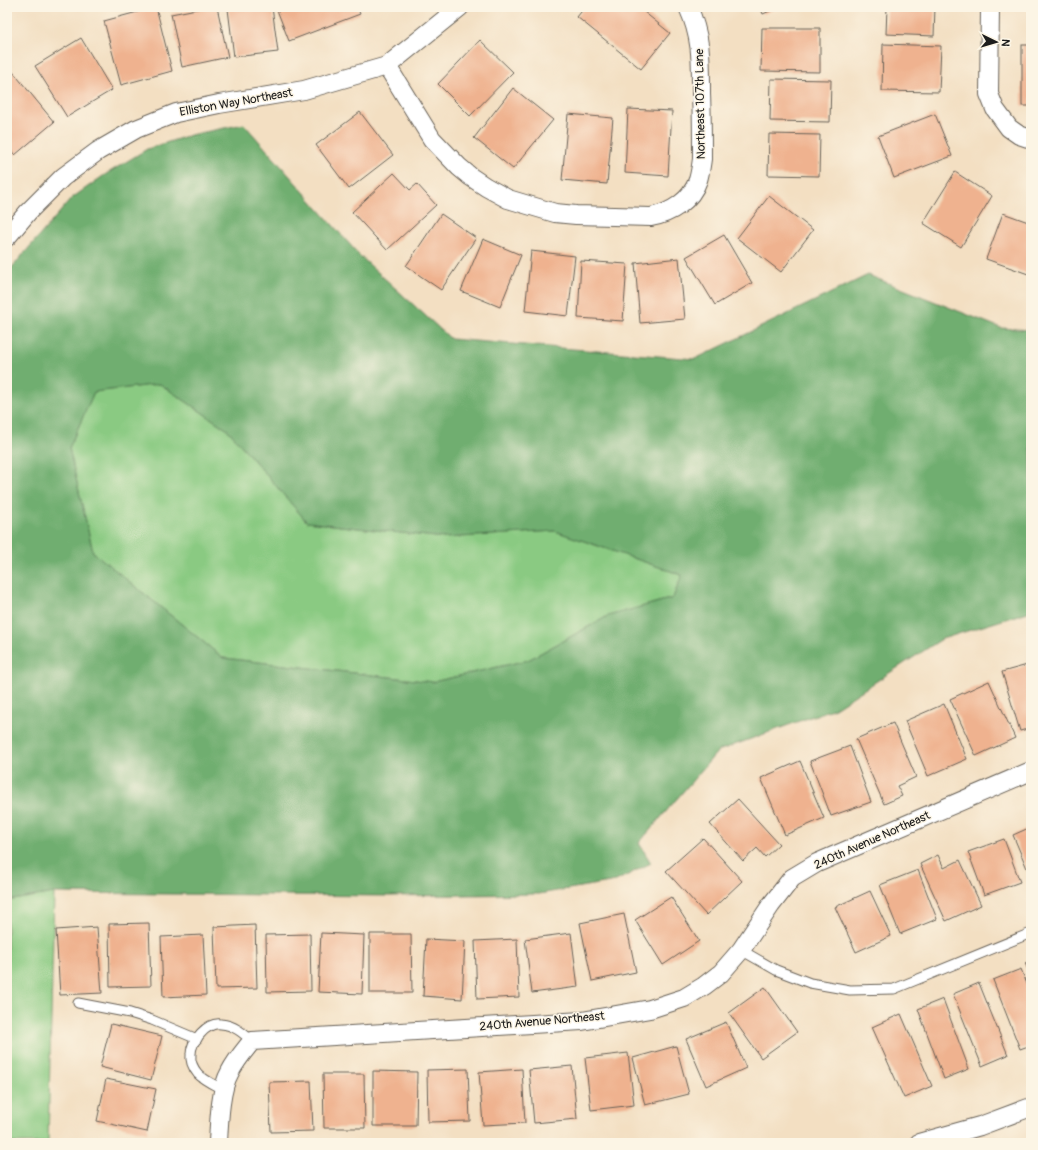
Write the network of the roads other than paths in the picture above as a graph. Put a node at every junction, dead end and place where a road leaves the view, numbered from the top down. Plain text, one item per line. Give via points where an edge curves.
1 (460, 7) edge
2 (688, 7) edge
3 (990, 7) edge
4 (387, 66) junction
5 (1031, 139) edge
6 (7, 237) edge
7 (1031, 771) edge
8 (1031, 933) edge
9 (741, 950) junction
10 (78, 1003) dead end
11 (197, 1039) junction
12 (252, 1041) junction
13 (224, 1090) junction
14 (1031, 1106) edge
15 (218, 1143) edge
16 (920, 1143) edge

1 - 4 street, Elliston Way Northeast
2 - 4 street, Northeast 107th Lane via 699,37 701,54 702,159 698,182 687,198 672,211 662,215 651,217 555,213 508,199 471,178 447,156 432,139
3 - 5 street via 989,94 995,109 1008,128
4 - 6 street, Elliston Way Northeast via 304,90 176,113 136,129 98,151 63,177
7 - 9 street, 240th Avenue Northeast via 818,863 792,878
8 - 9 lane via 894,989 850,990 810,983 776,970
9 - 12 street, 240th Avenue Northeast via 721,973 704,986 684,998 650,1009 582,1021
10 - 11 lane via 130,1013
11 - 12 lane via 208,1026 219,1023 236,1028
11 - 13 lane via 190,1053 192,1064 207,1082
12 - 13 street via 229,1073
13 - 15 street
14 - 16 street via 980,1126

